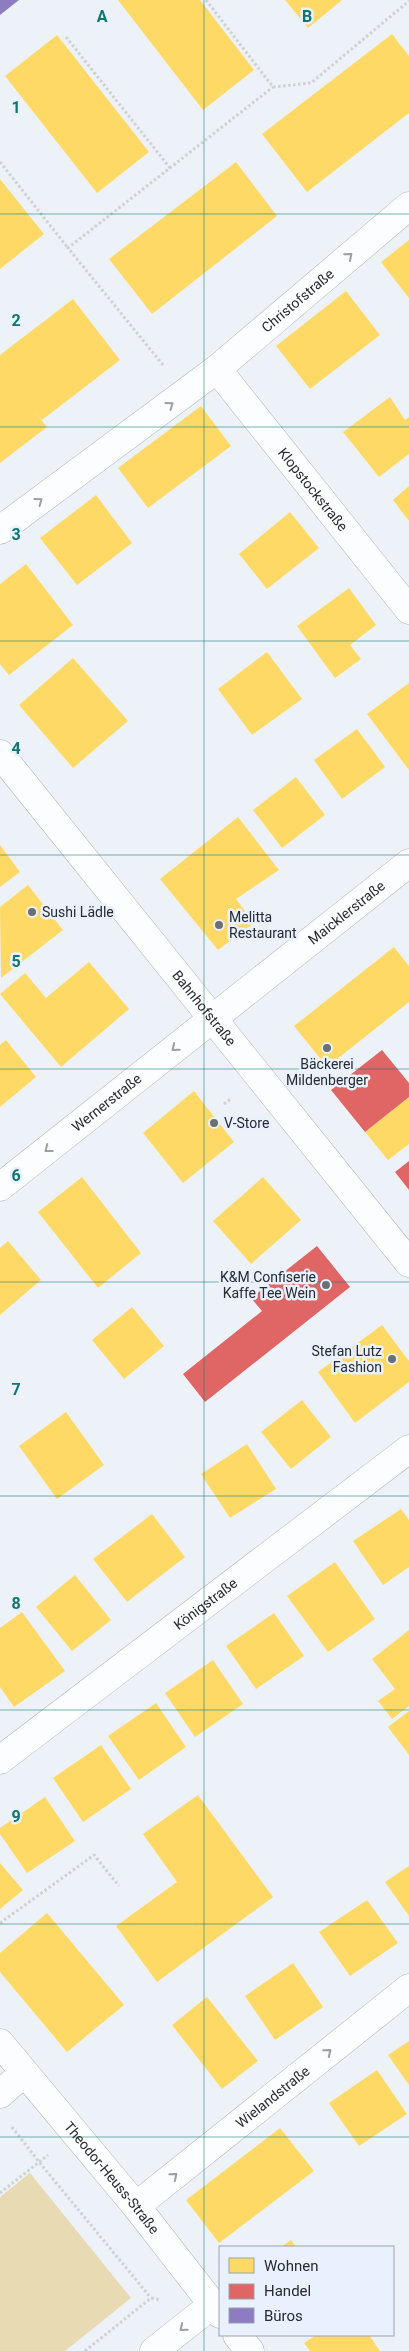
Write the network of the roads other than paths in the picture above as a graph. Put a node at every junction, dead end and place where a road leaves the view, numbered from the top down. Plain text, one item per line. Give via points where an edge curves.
1 (409, 206) edge
2 (217, 369) junction
3 (0, 530) edge
4 (409, 610) edge
5 (0, 754) edge
6 (409, 863) edge
7 (213, 1018) junction
8 (0, 1187) edge
9 (409, 1263) edge
10 (409, 1449) edge
11 (0, 1760) edge
12 (409, 1988) edge
13 (0, 2043) edge
14 (24, 2073) junction
15 (0, 2094) edge
16 (136, 2206) junction
17 (216, 2310) edge
18 (238, 2336) edge
19 (154, 2351) edge
20 (250, 2351) edge

2 -> 1 street, Christofstraße
3 -> 2 street, Christofstraße
2 - 4 street, Klopstockstraße
5 - 7 street, Bahnhofstraße
6 - 7 street, Maicklerstraße
7 -> 8 street, Wernerstraße
7 - 9 street, Bahnhofstraße
10 - 11 street, Königstraße
16 -> 12 street, Wielandstraße
13 - 14 street, Theodor-Heuss-Straße
14 - 15 street
14 - 16 street, Theodor-Heuss-Straße
16 - 17 street, Theodor-Heuss-Straße
17 -> 19 street
18 - 20 street

